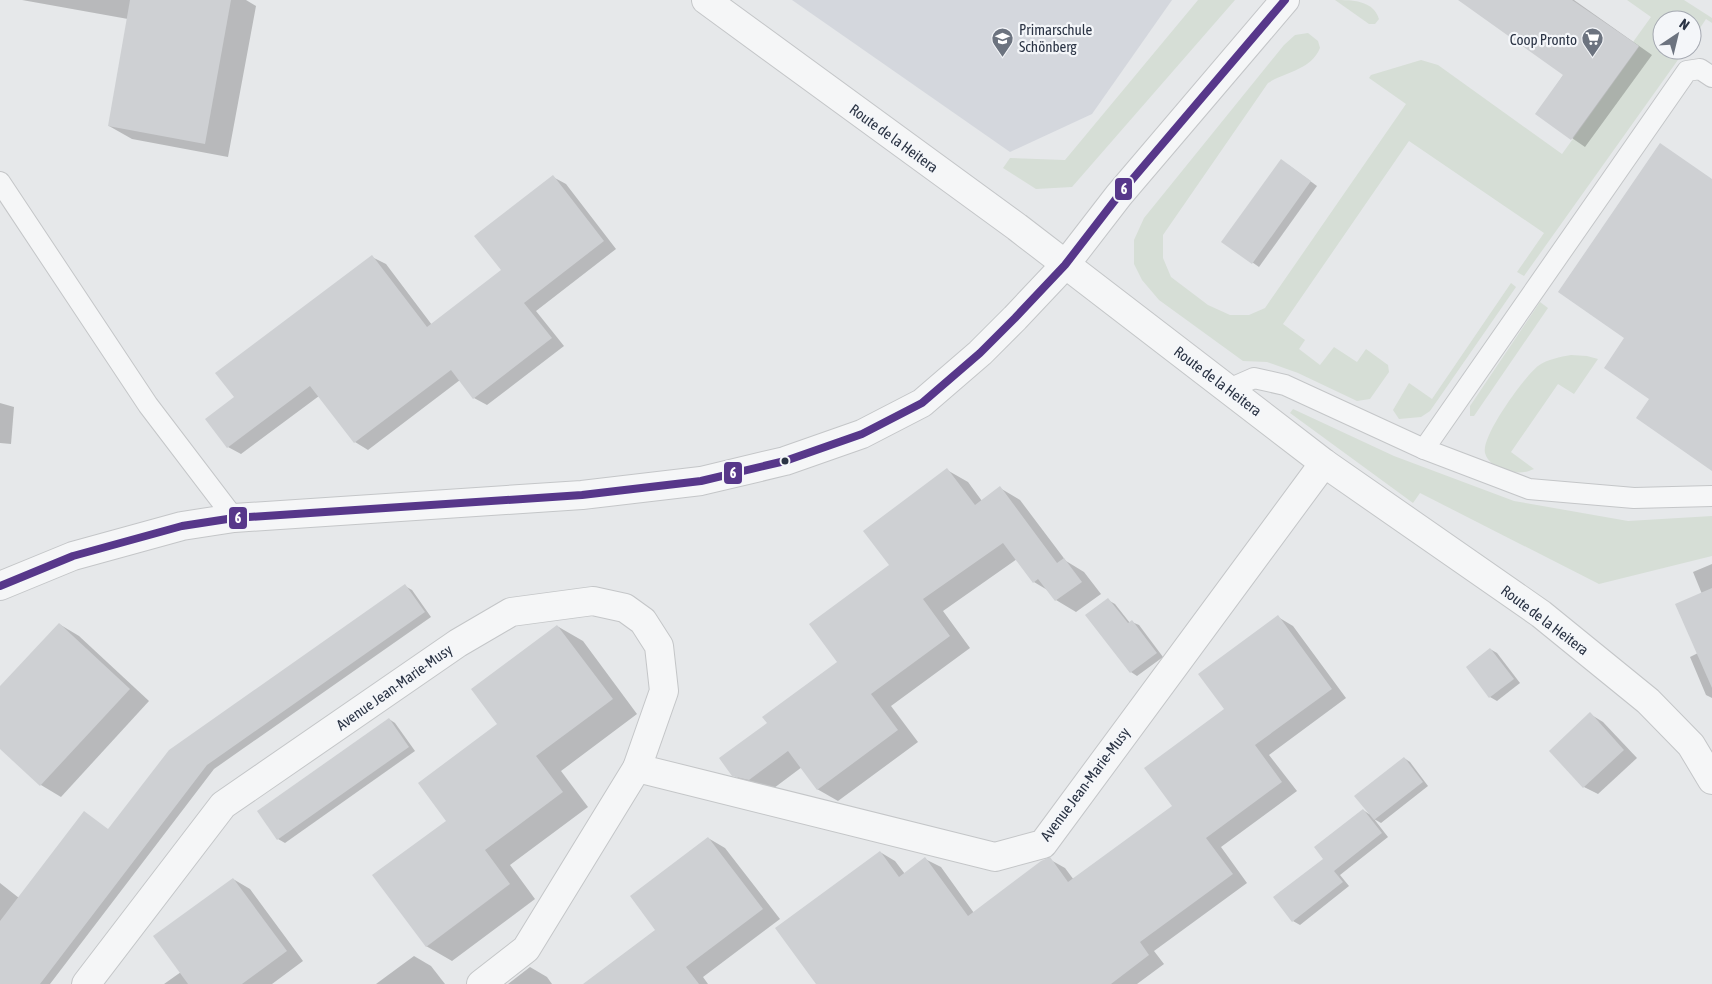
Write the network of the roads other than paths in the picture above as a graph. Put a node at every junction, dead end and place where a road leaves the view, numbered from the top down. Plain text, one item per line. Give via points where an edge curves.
1 (706, 0) edge
2 (1285, 0) edge
3 (1712, 77) edge
4 (0, 182) edge
5 (1065, 264) junction
6 (1229, 389) junction
7 (1424, 449) junction
8 (1324, 464) junction
9 (1712, 496) edge
10 (234, 518) junction
11 (0, 586) edge
12 (1702, 741) edge
13 (637, 768) junction
14 (1712, 780) edge
15 (86, 984) edge
16 (481, 984) edge

1 - 5 street, Route de la Heitera
2 - 5 street via 1119,195
3 - 7 lane via 1700,69 1687,71
4 - 10 lane via 148,405
5 - 6 street, Route de la Heitera
5 - 10 street via 980,353 922,402 862,434 785,461 701,481 582,495
6 - 7 lane via 1254,378 1285,386
6 - 8 street, Route de la Heitera
7 - 9 lane via 1529,489 1634,498
8 - 12 street, Route de la Heitera via 1541,614
8 - 13 street, Avenue Jean-Marie-Musy via 1043,844 995,857
10 - 11 street via 182,526 73,556
12 - 14 street, Route de la Heitera
13 - 15 street, Avenue Jean-Marie-Musy via 664,691 659,646 644,621 625,608 593,601 511,612 458,643 223,805
13 - 16 street, Avenue Jean-Marie-Musy via 526,949

